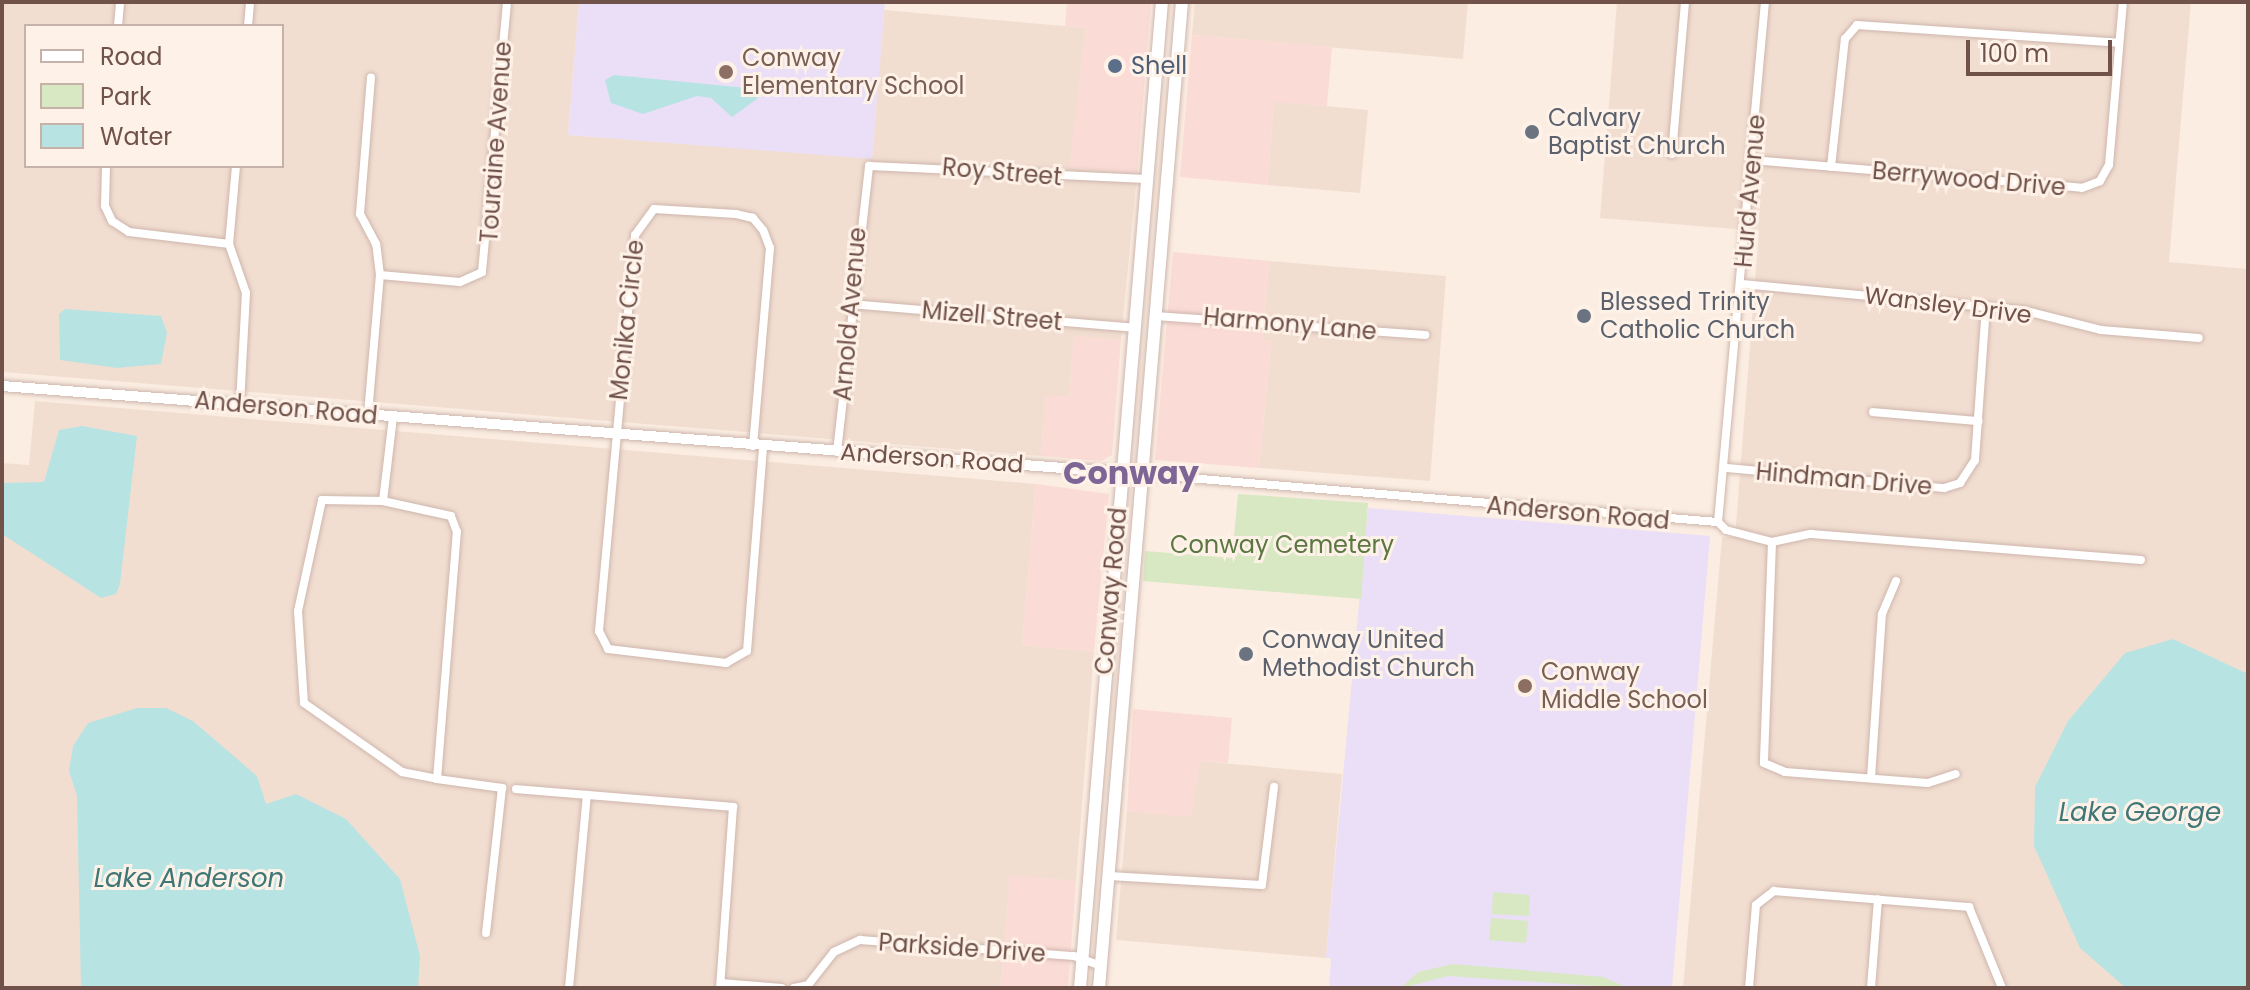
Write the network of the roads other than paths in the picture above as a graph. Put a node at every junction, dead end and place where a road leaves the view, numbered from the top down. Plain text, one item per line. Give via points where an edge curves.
1 (120, 2) edge
2 (250, 2) edge
3 (507, 2) edge
4 (1162, 2) edge
5 (1182, 2) edge
6 (1685, 2) edge
7 (1765, 2) edge
8 (2123, 2) edge
9 (118, 24) edge
10 (248, 24) edge
11 (2118, 43) junction
12 (371, 77) dead end
13 (1672, 154) dead end
14 (1752, 160) junction
15 (1831, 167) junction
16 (106, 168) edge
17 (236, 168) edge
18 (864, 176) joint
19 (1147, 179) junction
20 (229, 244) junction
21 (1140, 269) junction
22 (380, 275) junction
23 (1742, 284) junction
24 (850, 304) junction
25 (1986, 306) junction
26 (1155, 316) junction
27 (1134, 328) junction
28 (1425, 335) dead end
29 (2199, 338) dead end
30 (2, 386) edge
31 (240, 404) junction
32 (1873, 412) dead end
33 (368, 414) junction
34 (393, 417) junction
35 (1979, 421) junction
36 (617, 434) junction
37 (758, 446) junction
38 (837, 452) junction
39 (1727, 468) junction
40 (1120, 472) junction
41 (1140, 474) junction
42 (383, 501) junction
43 (1718, 522) junction
44 (1772, 542) junction
45 (2141, 560) dead end
46 (1896, 581) dead end
47 (1103, 685) junction
48 (1123, 694) junction
49 (1956, 774) dead end
50 (1871, 778) junction
51 (437, 779) junction
52 (1274, 787) dead end
53 (516, 789) dead end
54 (587, 795) junction
55 (1095, 811) junction
56 (1109, 876) junction
57 (1878, 899) junction
58 (486, 933) dead end
59 (1082, 959) junction
60 (1101, 966) junction
61 (720, 985) edge
62 (569, 988) edge
63 (782, 988) edge
64 (794, 988) edge
65 (1080, 988) edge
66 (1099, 988) edge
67 (1749, 988) edge
68 (1871, 988) edge
69 (2002, 988) edge

1 - 9 street
2 - 10 street
3 - 22 street, Touraine Avenue via 482,272 460,282
4 - 19 main road, Conway Road
5 - 26 main road, Conway Road
6 - 13 street
7 - 14 street, Hurd Avenue
8 - 11 street, Berrywood Drive
11 - 15 street via 1857,25 1845,39
11 - 15 street, Berrywood Drive via 2109,165 2100,181 2082,188
12 - 22 street via 360,214 376,244
14 - 15 street, Berrywood Drive
14 - 23 street, Hurd Avenue
16 - 20 street via 105,206 112,221 129,232
17 - 20 street
18 - 19 street, Roy Street via 879,162
18 - 24 street, Arnold Avenue
19 - 21 main road, Conway Road
20 - 31 street via 246,293
21 - 26 main road
21 - 27 main road, Conway Road
22 - 33 street
23 - 25 street, Wansley Drive
23 - 39 street, Hurd Avenue
24 - 27 street, Mizell Street
24 - 38 street, Arnold Avenue
25 - 29 street, Wansley Drive via 2101,330
25 - 35 street
26 - 28 street, Harmony Lane
26 - 41 main road, Conway Road
27 - 40 main road, Conway Road
30 - 31 street, Anderson Road
31 - 33 street, Anderson Road
32 - 35 street
33 - 34 street, Anderson Road
34 - 36 street, Anderson Road
34 - 42 street
35 - 39 street, Hindman Drive via 1975,460 1960,483 1944,488
36 - 37 street, Anderson Road
36 - 37 street, Monika Circle via 635,235 654,209 669,207 753,218 770,248
36 - 37 street via 599,631 619,655 726,663 747,651
37 - 38 street, Anderson Road
38 - 40 street, Anderson Road
39 - 43 street, Hurd Avenue
40 - 41 street, Anderson Road
40 - 47 main road, Conway Road
41 - 43 street, Anderson Road
41 - 48 main road, Conway Road
42 - 51 street via 451,516 457,532
42 - 51 street via 332,498 322,500 317,512 315,547 298,611 304,703 380,759
43 - 44 street, Anderson Road via 1726,530
44 - 45 street, Anderson Road via 1802,534
44 - 50 street via 1764,763 1785,772
46 - 50 street via 1882,614
47 - 48 street
47 - 55 main road, Conway Road
48 - 56 main road, Conway Road
49 - 50 street via 1928,783
51 - 58 street via 502,788
52 - 56 street via 1262,885
53 - 54 street
54 - 61 street via 733,807
54 - 62 street
55 - 56 main road via 1100,861
55 - 59 main road, Conway Road
56 - 60 main road, Conway Road
57 - 67 street via 1774,891 1764,896 1756,905
57 - 68 street
57 - 69 street via 1969,907
59 - 60 street, Parkside Drive
59 - 64 street, Parkside Drive via 860,940 834,952 808,985
59 - 65 main road, Conway Road
60 - 66 main road, Conway Road
61 - 63 street

